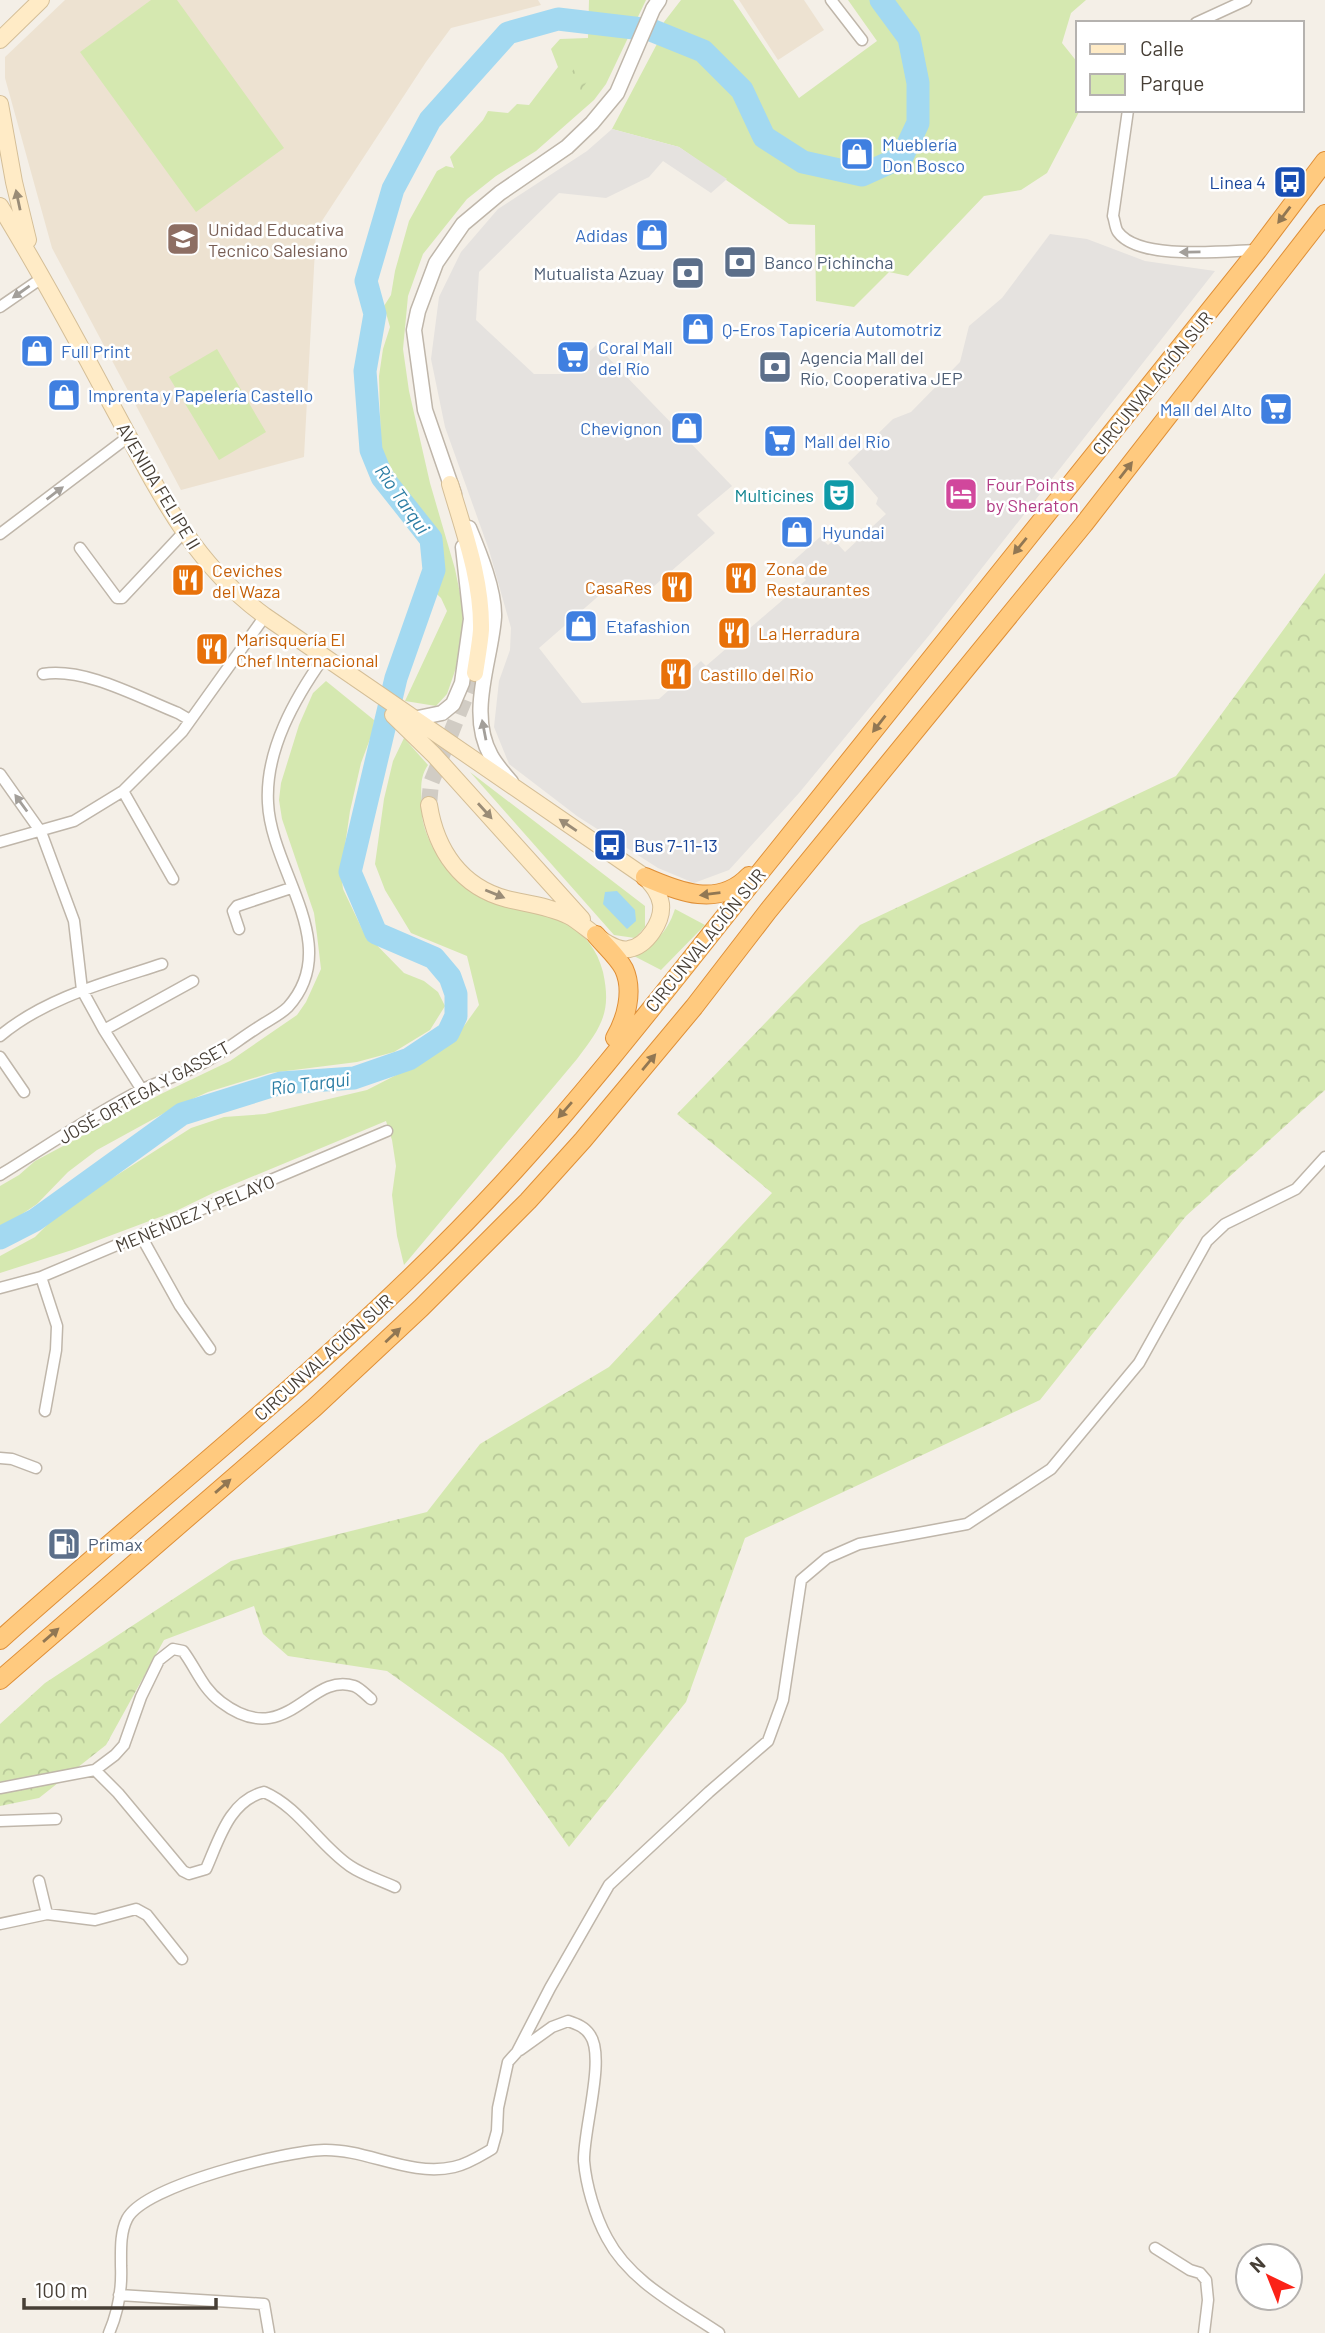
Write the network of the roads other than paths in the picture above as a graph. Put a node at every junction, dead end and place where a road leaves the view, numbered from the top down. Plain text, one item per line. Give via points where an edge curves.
1 (41, 0) edge
2 (831, 0) edge
3 (1246, 0) edge
4 (656, 5) edge
5 (1200, 21) edge
6 (0, 40) edge
7 (862, 40) dead end
8 (0, 104) edge
9 (1128, 112) edge
10 (1325, 160) edge
11 (0, 206) edge
12 (1325, 214) edge
13 (1258, 250) junction
14 (39, 272) junction
15 (0, 307) edge
16 (128, 437) junction
17 (450, 484) junction
18 (2, 529) edge
19 (184, 532) junction
20 (80, 548) dead end
21 (265, 616) junction
22 (328, 660) junction
23 (475, 673) tunnel mouth
24 (43, 674) dead end
25 (190, 720) junction
26 (409, 721) junction
27 (0, 774) edge
28 (516, 789) junction
29 (123, 790) junction
30 (429, 805) tunnel mouth
31 (41, 832) junction
32 (0, 842) edge
33 (784, 842) junction
34 (645, 877) junction
35 (173, 879) dead end
36 (291, 888) junction
37 (239, 929) dead end
38 (596, 935) junction
39 (162, 964) dead end
40 (194, 981) dead end
41 (82, 990) junction
42 (104, 1030) junction
43 (0, 1036) edge
44 (0, 1057) edge
45 (588, 1084) junction
46 (142, 1090) junction
47 (24, 1092) dead end
48 (387, 1131) dead end
49 (1325, 1157) edge
50 (0, 1175) edge
51 (141, 1236) junction
52 (41, 1277) junction
53 (0, 1287) edge
54 (210, 1349) dead end
55 (45, 1411) dead end
56 (0, 1458) edge
57 (36, 1468) dead end
58 (0, 1640) edge
59 (0, 1680) edge
60 (371, 1699) dead end
61 (95, 1770) junction
62 (0, 1788) edge
63 (56, 1819) dead end
64 (0, 1821) edge
65 (39, 1881) dead end
66 (395, 1886) dead end
67 (47, 1914) junction
68 (0, 1924) edge
69 (182, 1959) dead end
70 (517, 2052) junction
71 (1155, 2248) dead end
72 (119, 2295) junction
73 (110, 2333) edge
74 (269, 2333) edge
75 (719, 2333) edge
76 (1204, 2333) edge

1 - 6 main road
2 - 7 street
3 - 5 street
4 - 17 street via 617,93 592,124 463,224 436,263 414,330 425,410
14 -> 8 main road, AVENIDA FELIPE II via 23,225
13 -> 9 street via 1153,249 1129,242 1117,231 1114,216
10 -> 13 highway, CIRCUNVALACIÓN SUR
11 - 14 main road, AVENIDA FELIPE II
59 -> 12 highway, CIRCUNVALACIÓN SUR via 314,1408 528,1201 679,1026 1084,524
13 -> 33 highway, CIRCUNVALACIÓN SUR
14 -> 15 street
14 - 16 main road, AVENIDA FELIPE II
18 -> 16 street
16 - 19 main road, AVENIDA FELIPE II
17 - 23 main road via 480,600
17 - 26 street via 460,525 471,619 462,683 453,704 442,713
28 -> 17 street via 490,755 483,733 480,708 494,614 484,562
19 - 20 street via 122,598 117,598
19 - 21 main road, AVENIDA FELIPE II via 212,570
21 - 22 main road, AVENIDA FELIPE II
21 - 25 street
22 - 26 main road, AVENIDA FELIPE II
22 - 36 street, JOSÉ ORTEGA Y GASSET via 304,685 270,766 268,802 274,841
24 - 25 street via 86,677
25 - 29 street
26 - 28 main road, AVENIDA FELIPE II
26 -> 38 main road, AVENIDA FELIPE II via 434,755
31 -> 27 street
34 -> 28 main road, AVENIDA FELIPE II
29 - 31 street via 74,821
29 - 35 street
30 -> 38 main road via 439,843 458,872 474,885 553,909
31 - 32 street
31 - 41 street via 74,921
33 -> 34 highway via 742,883 724,892 697,895
33 - 45 highway, CIRCUNVALACIÓN SUR
34 - 38 main road via 657,890 662,906 651,934 629,949 615,948
36 - 37 street via 237,906 233,911
36 - 46 street, JOSÉ ORTEGA Y GASSET via 308,930 310,961 301,990 286,1009 200,1065
38 - 45 highway via 624,969 627,985 625,1020
39 - 41 street
40 - 42 street
41 - 42 street
41 - 43 street via 13,1024
42 - 46 street
44 - 47 street
45 -> 58 highway, CIRCUNVALACIÓN SUR via 503,1183 399,1287 279,1400
46 - 50 street, JOSÉ ORTEGA Y GASSET
48 - 51 street, MENÉNDEZ Y PELAYO
49 - 70 street via 1296,1189 1225,1224 1207,1241 1139,1363 1051,1469 967,1524 859,1544 827,1558 801,1580 782,1700 768,1741 609,1885
51 - 52 street, MENÉNDEZ Y PELAYO
51 - 54 street
52 - 53 street, MENÉNDEZ Y PELAYO
52 - 55 street via 57,1326
56 - 57 street
60 - 61 street via 355,1686 339,1685 259,1720 221,1703 200,1682 183,1651 173,1649 159,1660 124,1745
61 - 62 street
61 - 66 street via 189,1874 206,1869 225,1824 251,1795 264,1792 287,1805 351,1866
63 - 64 street
65 - 67 street
67 - 68 street
67 - 69 street via 95,1920 136,1909 147,1915
70 - 72 street via 508,2062 492,2149 469,2162 439,2169 343,2150 297,2152 183,2184 137,2206 127,2219 120,2246
70 - 75 street via 568,2021 592,2037 596,2060 584,2159 605,2235 630,2270
71 - 76 street via 1206,2280
72 - 73 street
72 - 74 street via 264,2304

